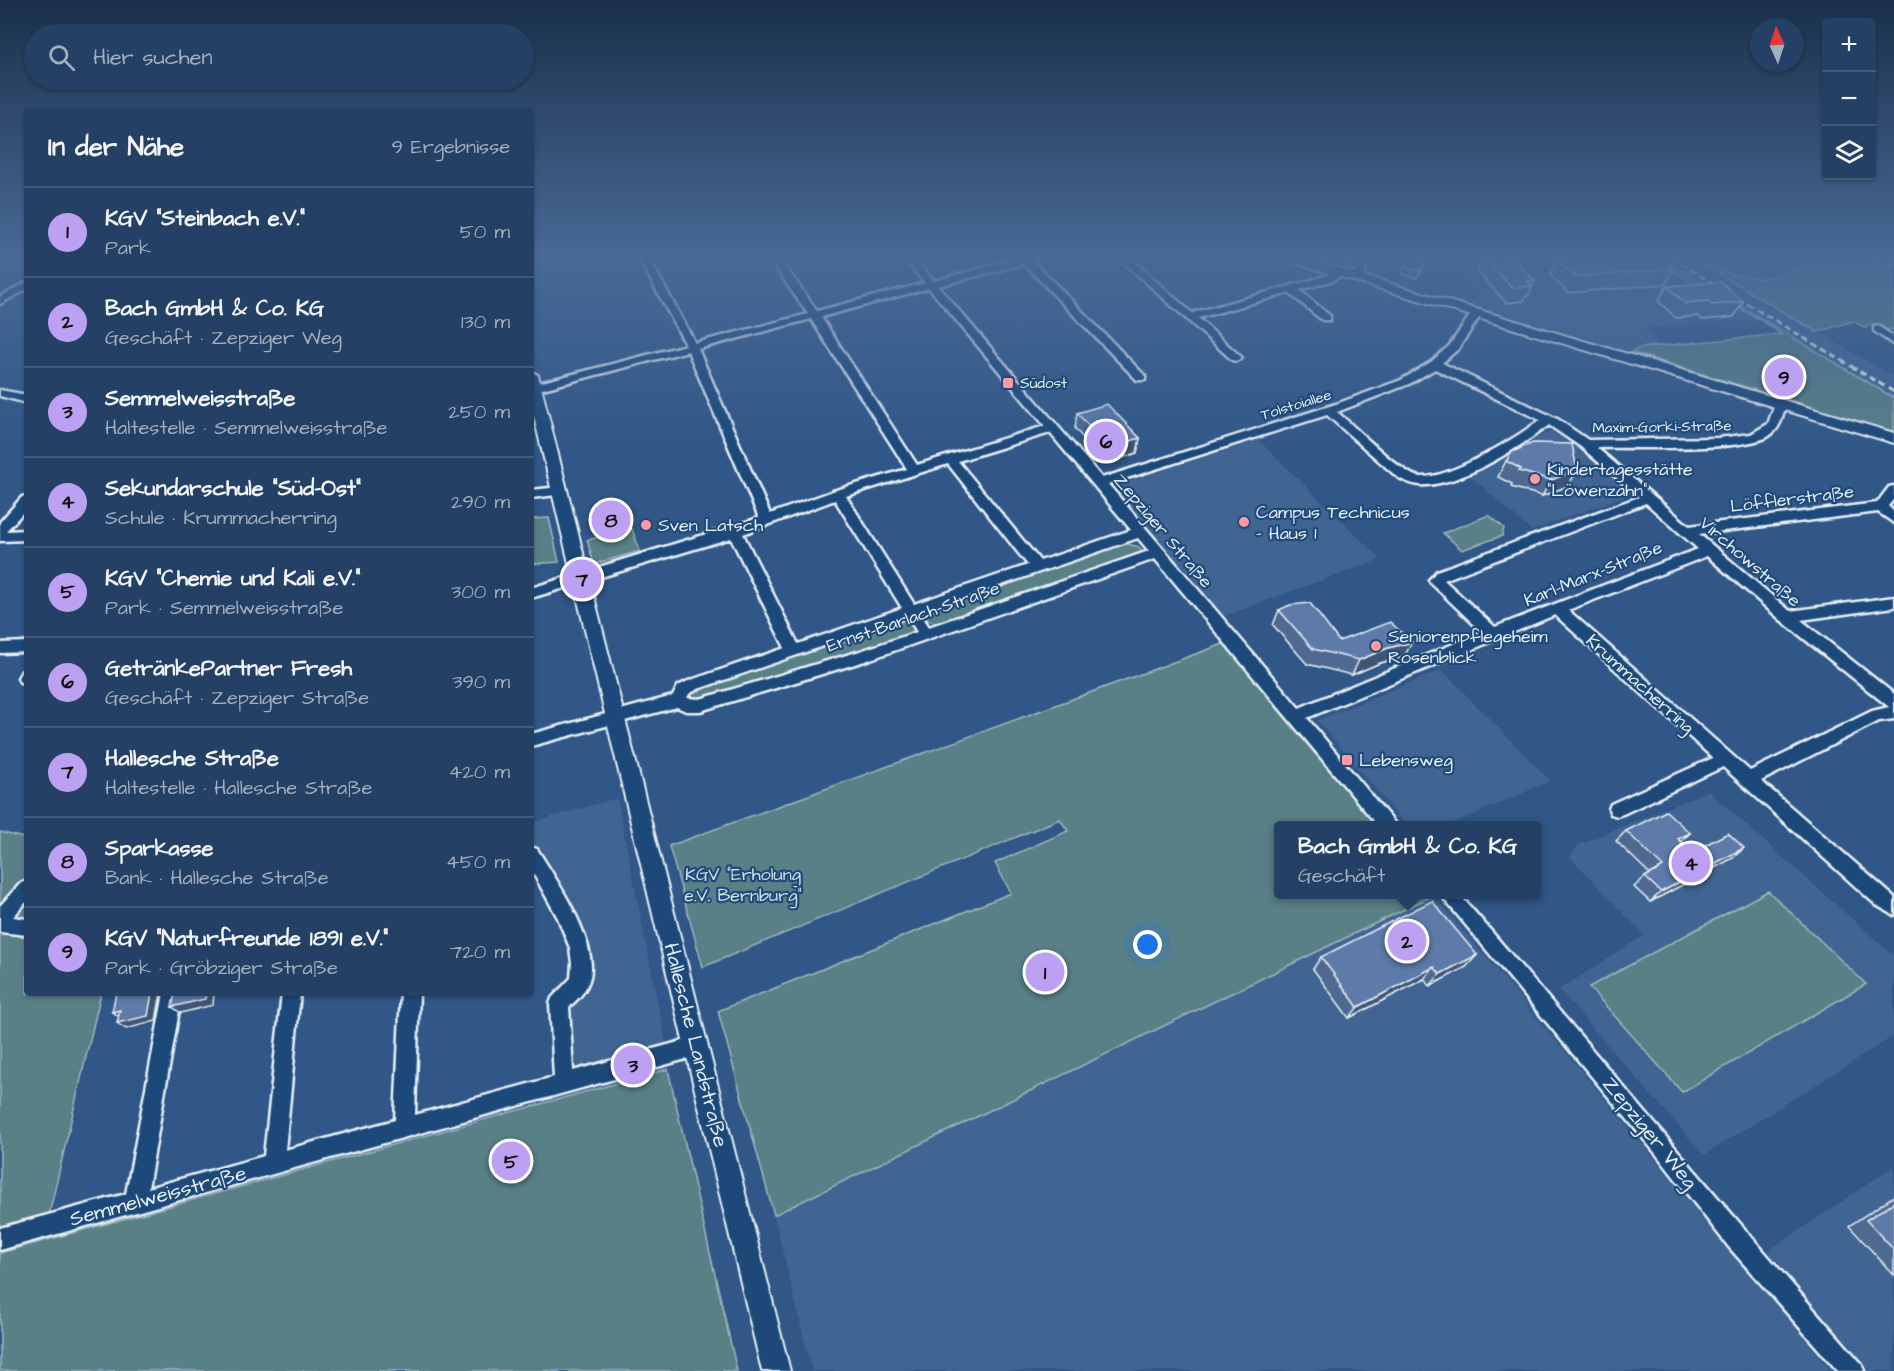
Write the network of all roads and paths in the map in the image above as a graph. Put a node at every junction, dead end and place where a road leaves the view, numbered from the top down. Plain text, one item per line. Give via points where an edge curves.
1 (679, 322) edge
2 (787, 322) edge
3 (819, 322) edge
4 (964, 322) edge
5 (1088, 322) edge
6 (1196, 322) edge
7 (1471, 322) edge
8 (1504, 322) edge
9 (1878, 329) dead end
10 (1894, 342) edge
11 (692, 347) junction
12 (1236, 358) dead end
13 (1435, 364) junction
14 (1141, 378) dead end
15 (534, 384) edge
16 (534, 392) edge
17 (0, 393) edge
18 (24, 398) edge
19 (1780, 404) junction
20 (1329, 411) junction
21 (1548, 420) junction
22 (1052, 428) junction
23 (1894, 438) edge
24 (1585, 444) junction
25 (950, 459) junction
26 (914, 470) junction
27 (1098, 483) junction
28 (1894, 490) edge
29 (560, 491) junction
30 (534, 494) edge
31 (838, 494) junction
32 (1648, 498) junction
33 (24, 503) edge
34 (1881, 507) junction
35 (1894, 519) edge
36 (767, 521) junction
37 (0, 530) edge
38 (1687, 531) junction
39 (735, 532) junction
40 (1140, 532) junction
41 (24, 535) edge
42 (0, 536) edge
43 (1708, 550) junction
44 (1158, 553) junction
45 (1037, 567) junction
46 (582, 579) junction
47 (534, 592) edge
48 (1894, 602) edge
49 (1557, 609) junction
50 (911, 610) junction
51 (1787, 617) junction
52 (926, 634) junction
53 (1493, 634) junction
54 (24, 647) edge
55 (0, 648) edge
56 (794, 651) junction
57 (679, 700) junction
58 (1894, 703) edge
59 (1894, 713) edge
60 (1296, 716) junction
61 (616, 718) junction
62 (534, 739) edge
63 (1723, 759) junction
64 (1747, 780) junction
65 (1617, 809) dead end
66 (1386, 821) edge
67 (534, 860) edge
68 (24, 892) edge
69 (1452, 899) edge
70 (1894, 907) edge
71 (0, 919) edge
72 (0, 924) edge
73 (24, 927) edge
74 (171, 996) edge
75 (291, 996) edge
76 (410, 996) edge
77 (697, 1047) junction
78 (564, 1084) junction
79 (405, 1128) junction
80 (273, 1164) junction
81 (135, 1201) junction
82 (0, 1239) edge
83 (776, 1371) edge
84 (1853, 1371) edge

1 - 11 street
2 - 11 street
3 - 26 street
4 - 22 street, Zepziger Straße
5 - 14 street
6 - 12 street
7 - 13 street, Tolstoiallee via 1454,347
8 - 19 main road
9 - 10 street
11 - 15 street
11 - 36 street
13 - 20 street, Tolstoiallee via 1406,382
13 - 21 street, Maxim-Gorki-Straße
16 - 29 main road, Hallesche Landstraße
17 - 18 street
19 - 23 main road
19 - 24 street, Maxim-Gorki-Straße via 1774,426 1752,438
20 - 21 street via 1400,473 1428,482 1473,465
20 - 27 street, Tolstoiallee
21 - 24 street, Maxim-Gorki-Straße
22 - 25 street
22 - 27 street, Zepziger Straße
24 - 32 street, Virchowstraße
25 - 26 street
25 - 45 street via 1008,534 1025,541
26 - 31 street
27 - 40 street, Zepziger Straße
28 - 34 street, Löfflerstraße
29 - 30 street
29 - 46 main road, Hallesche Landstraße
31 - 36 street
31 - 50 street
32 - 38 street, Virchowstraße
32 - 53 street via 1442,574 1436,580
33 - 37 street
34 - 35 street
34 - 38 street, Löfflerstraße
36 - 39 street
38 - 43 street, Virchowstraße
39 - 46 street
39 - 56 street
40 - 44 street, Zepziger Straße
40 - 45 street, Ernst-Barlach-Straße
41 - 42 street
43 - 49 street, Karl-Marx-Straße
43 - 51 street, Virchowstraße
44 - 52 street, Ernst-Barlach-Straße
44 - 60 street, Zepziger Straße
45 - 50 street, Ernst-Barlach-Straße
46 - 47 street
46 - 61 main road, Hallesche Landstraße
48 - 51 street
49 - 53 street, Karl-Marx-Straße
49 - 63 street, Krummacherring
50 - 52 street
50 - 56 street, Ernst-Barlach-Straße
51 - 58 street, Virchowstraße
52 - 57 street, Ernst-Barlach-Straße via 700,705 687,705
53 - 60 street, Karl-Marx-Straße
54 - 55 street
56 - 57 street, Ernst-Barlach-Straße via 693,685 683,690
57 - 61 street, Ernst-Barlach-Straße
59 - 64 street via 1877,715
60 - 66 street
61 - 62 street, Ernst-Barlach-Straße
61 - 77 main road, Hallesche Landstraße
63 - 64 street, Krummacherring
63 - 65 street
64 - 70 street, Krummacherring
67 - 78 street via 575,935 583,962 574,990 558,1004
68 - 71 street
69 - 84 street, Zepziger Weg via 1736,1238
72 - 73 street
74 - 81 street
75 - 80 street
76 - 79 street
77 - 78 street, Semmelweisstraße
77 - 83 main road, Hallesche Landstraße
78 - 79 street, Semmelweisstraße
79 - 80 street, Semmelweisstraße
80 - 81 street, Semmelweisstraße
81 - 82 street, Semmelweisstraße

